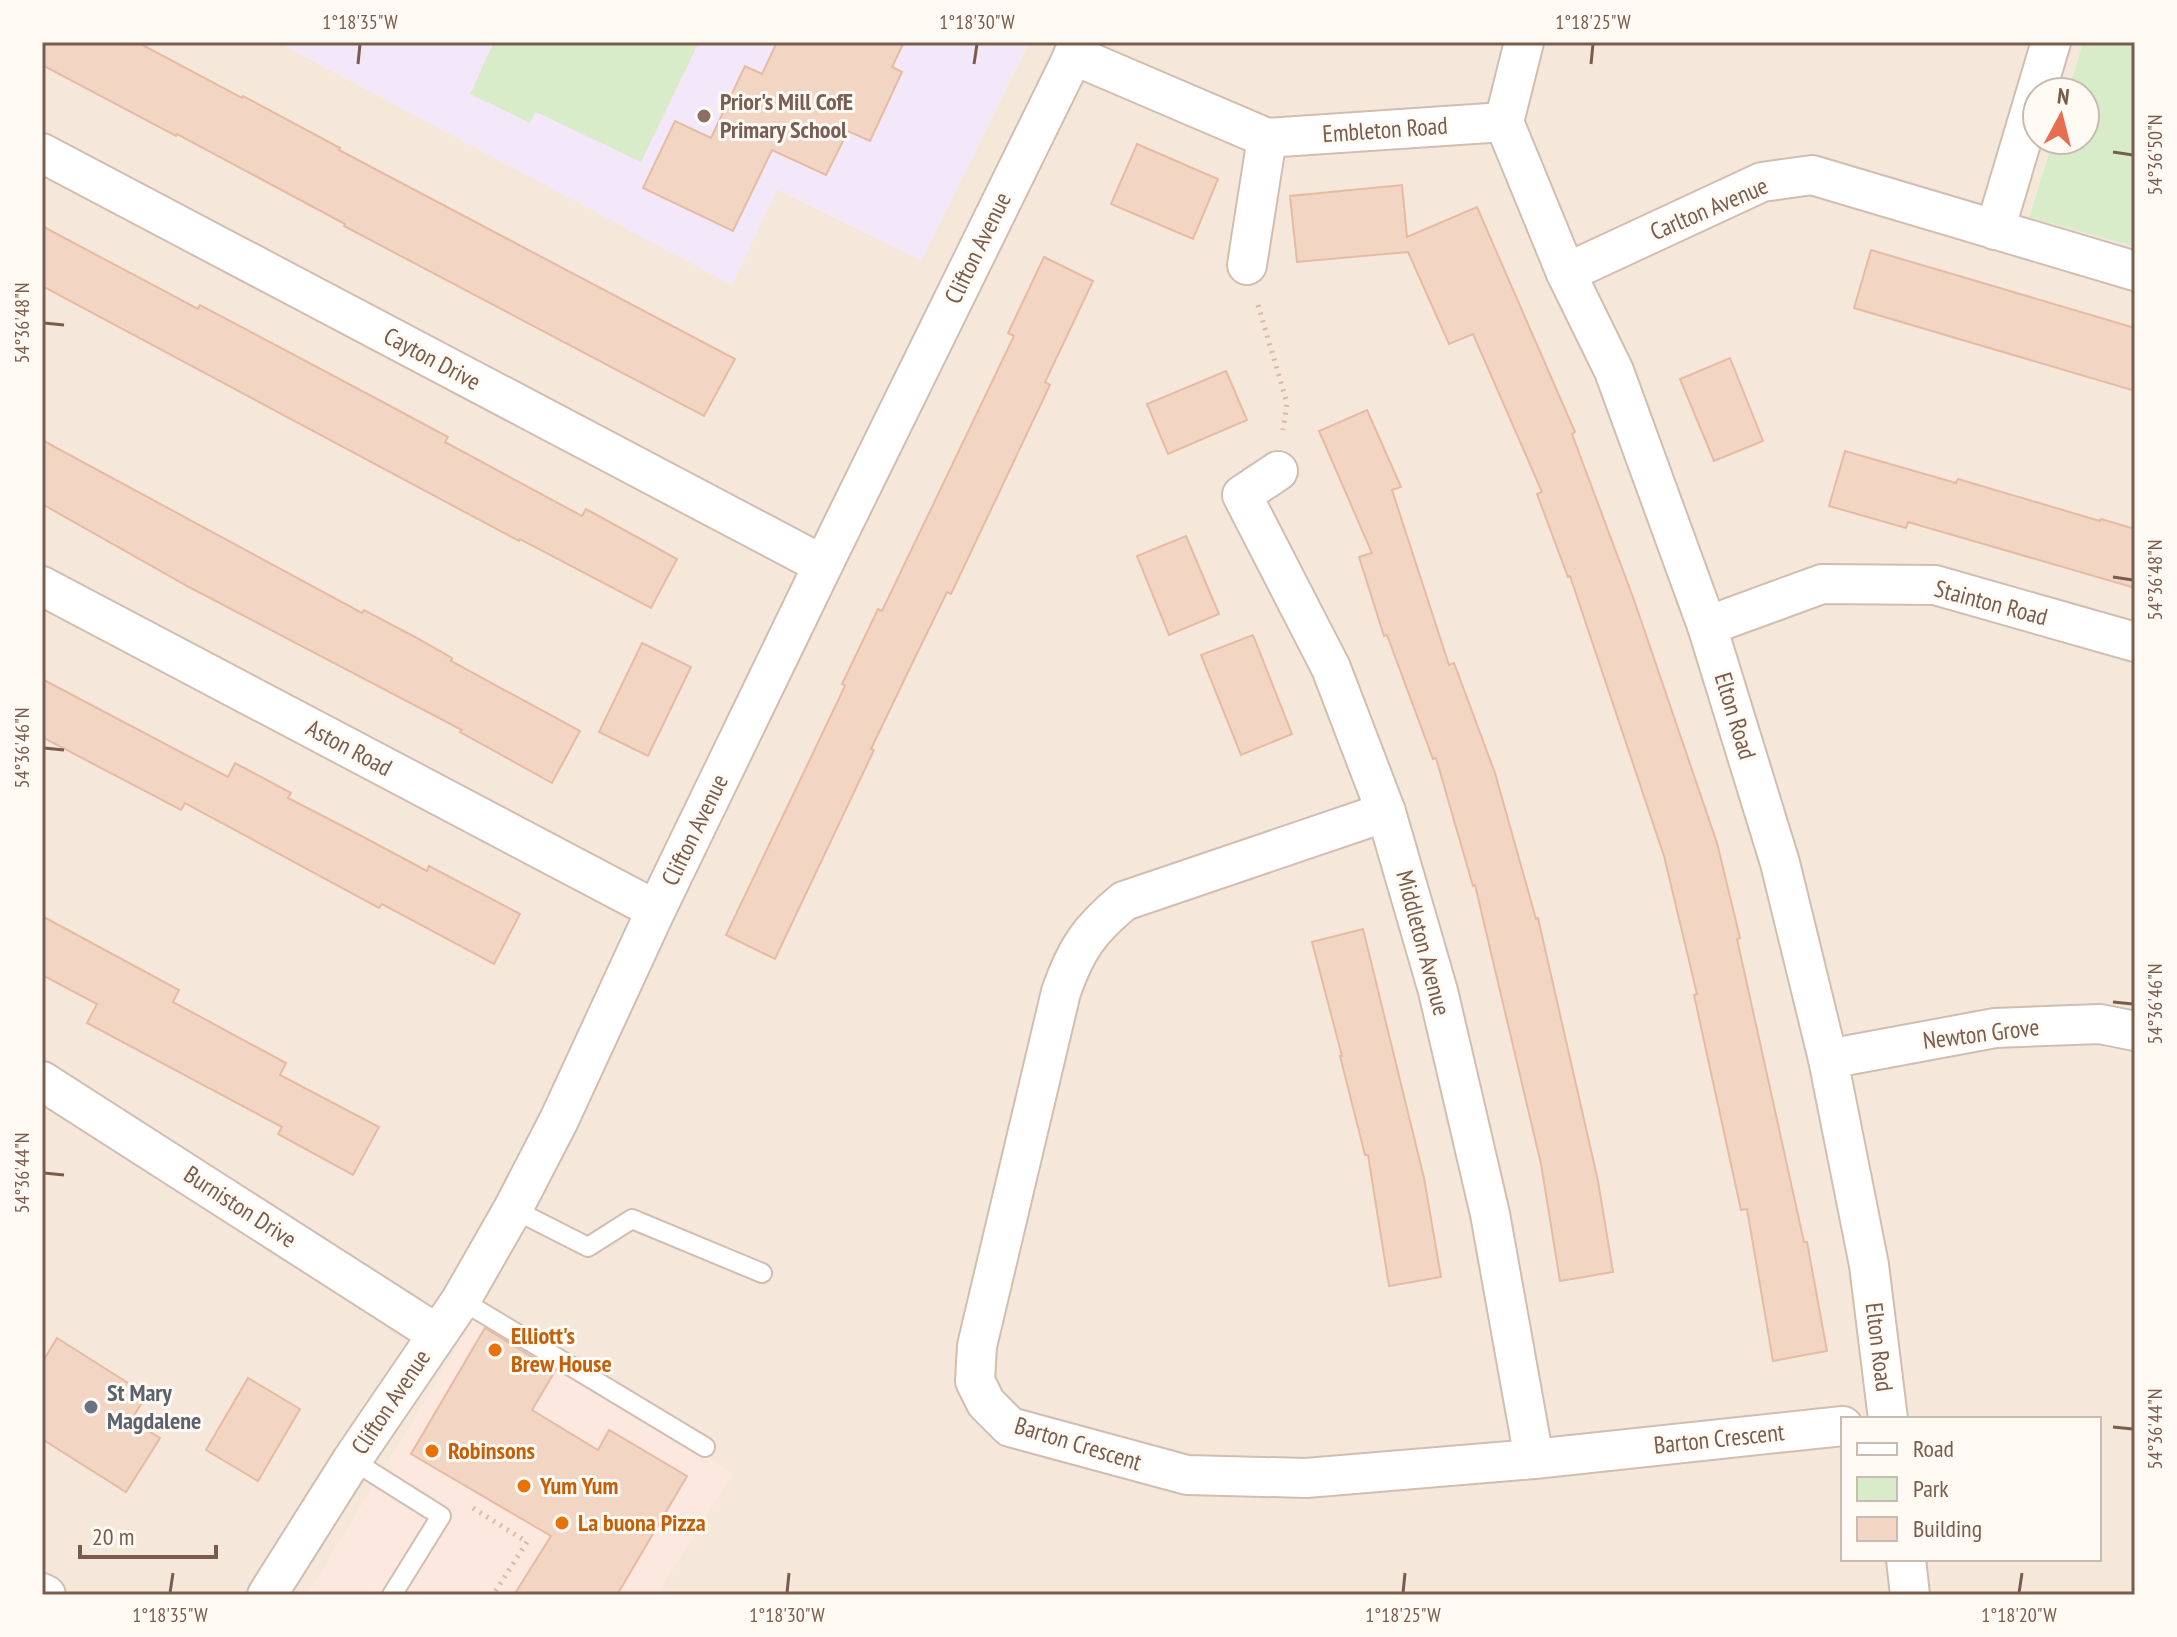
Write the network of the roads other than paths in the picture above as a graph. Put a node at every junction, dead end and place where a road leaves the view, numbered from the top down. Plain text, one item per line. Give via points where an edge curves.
1 (1524, 42) edge
2 (2051, 42) edge
3 (1077, 48) edge
4 (1504, 122) junction
5 (1267, 138) junction
6 (42, 153) edge
7 (1995, 230) junction
8 (1247, 265) road end
9 (2135, 271) edge
10 (1566, 273) junction
11 (1278, 471) road end
12 (823, 565) junction
13 (42, 586) edge
14 (1707, 626) junction
15 (2135, 642) edge
16 (1386, 812) junction
17 (656, 910) junction
18 (2135, 1031) edge
19 (1828, 1059) junction
20 (42, 1081) edge
21 (513, 1209) junction
22 (762, 1273) dead end
23 (461, 1300) junction
24 (437, 1334) junction
25 (1888, 1417) edge
26 (1841, 1426) edge
27 (705, 1447) dead end
28 (1534, 1459) junction
29 (352, 1460) junction
30 (1906, 1561) edge
31 (267, 1595) edge
32 (392, 1595) edge
33 (1910, 1595) edge

1 - 4 street
2 - 7 street
3 - 5 street, Embleton Road
3 - 12 street, Clifton Avenue
4 - 5 street, Embleton Road
4 - 10 street, Elton Road
5 - 8 street
6 - 12 street, Cayton Drive
7 - 9 street, Carlton Avenue
7 - 10 street, Carlton Avenue via 1812,175 1762,182
10 - 14 street, Elton Road via 1614,371
11 - 16 street, Middleton Avenue via 1242,495 1331,668
12 - 17 street, Clifton Avenue
13 - 17 street, Aston Road
14 - 15 street, Stainton Road via 1822,584 1935,585
14 - 19 street, Elton Road via 1780,863
16 - 28 street, Middleton Avenue via 1438,991 1483,1184
16 - 28 street, Barton Crescent via 1124,901 1085,938 1061,992 977,1346 975,1381 986,1403 1010,1427 1187,1475 1306,1478
17 - 21 street, Clifton Avenue
18 - 19 street, Newton Grove via 2100,1024 1995,1028
19 - 25 street, Elton Road via 1869,1265
20 - 24 street, Burniston Drive
21 - 22 lane via 588,1247 632,1219
21 - 23 street, Clifton Avenue
23 - 24 street, Clifton Avenue
23 - 27 lane
24 - 29 street, Clifton Avenue
26 - 28 street, Barton Crescent
29 - 31 street, Clifton Avenue
29 - 32 lane via 441,1516
30 - 33 street

